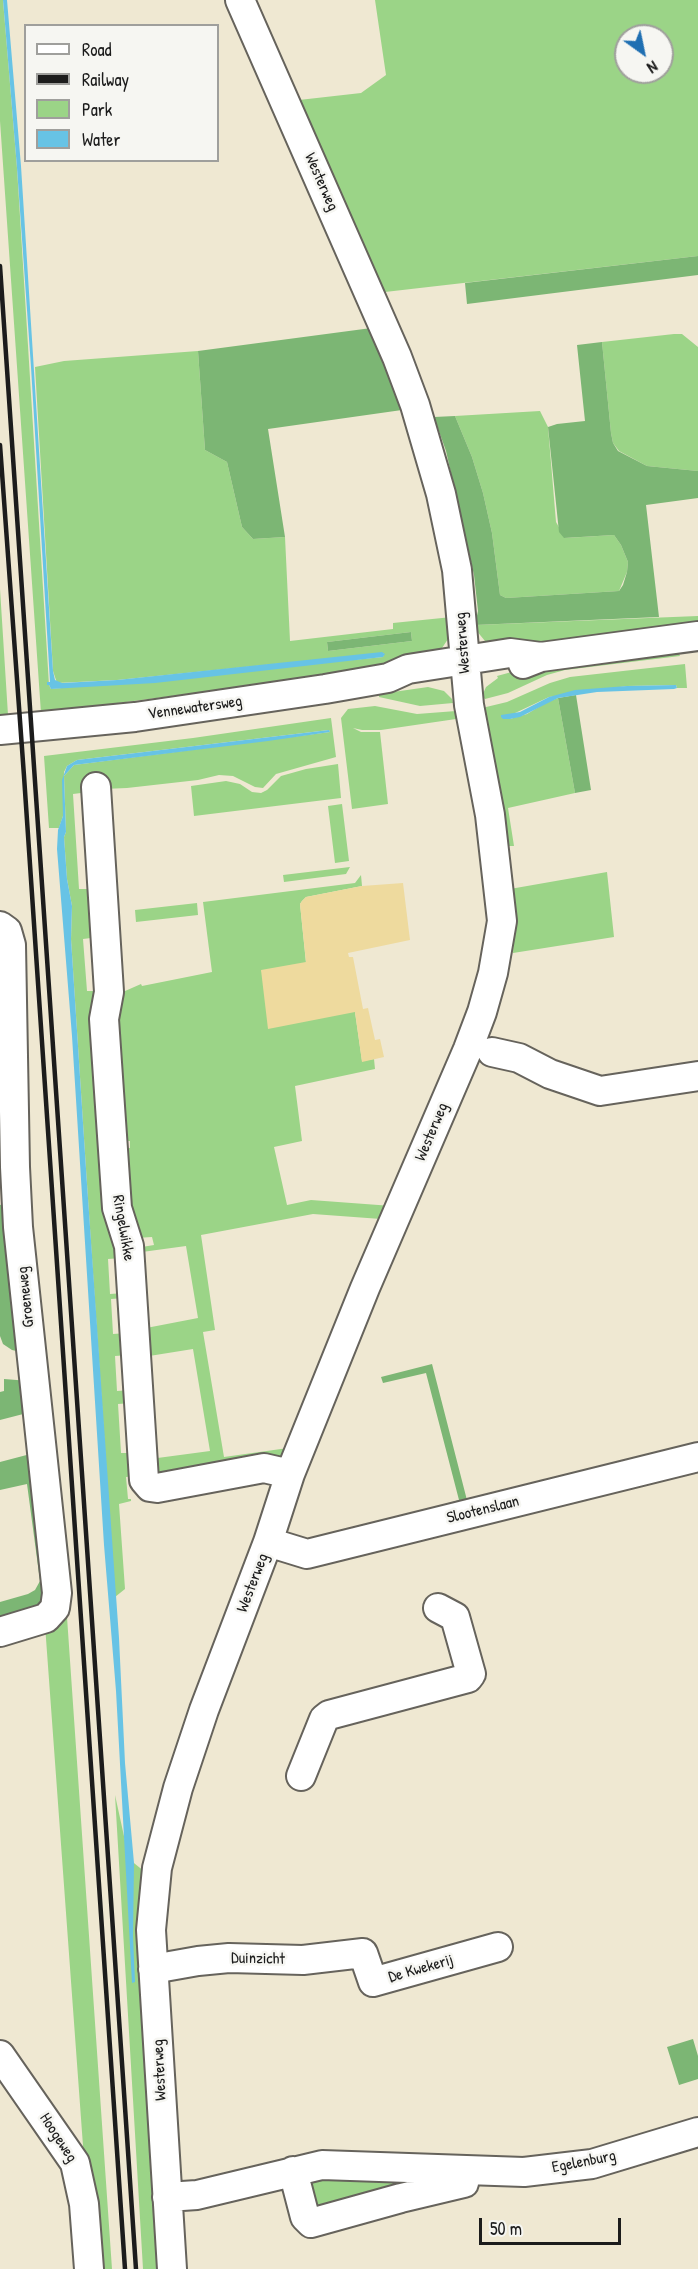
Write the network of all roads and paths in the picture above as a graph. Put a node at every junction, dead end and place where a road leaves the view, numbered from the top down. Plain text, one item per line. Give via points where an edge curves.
1 (240, 0) edge
2 (698, 636) edge
3 (465, 667) junction
4 (0, 730) edge
5 (96, 788) dead end
6 (0, 926) edge
7 (492, 1052) dead end
8 (698, 1076) edge
9 (698, 1457) edge
10 (290, 1474) junction
11 (268, 1542) junction
12 (438, 1608) dead end
13 (0, 1632) edge
14 (302, 1776) dead end
15 (498, 1947) dead end
16 (363, 1953) joint
17 (153, 1970) junction
18 (0, 2055) edge
19 (698, 2132) edge
20 (293, 2171) junction
21 (466, 2171) junction
22 (167, 2197) junction
23 (88, 2269) edge
24 (172, 2269) edge

1 - 3 street, Westerweg via 415,405 451,535
2 - 3 street, Vennewatersweg via 541,657 514,667
3 - 4 street, Vennewatersweg via 412,684 388,678 135,717
3 - 10 street, Westerweg via 501,899 498,953 468,1048
5 - 10 street, Ringelwikke via 109,992 104,1019 117,1208 129,1246 144,1480 157,1488 264,1468
6 - 13 street, Groeneweg via 7,932 11,945 18,1227 57,1593 55,1608 46,1618
7 - 8 street via 519,1058 550,1074 600,1091
9 - 11 street, Slootenslaan via 307,1554
10 - 11 street, Westerweg
11 - 17 street, Westerweg via 178,1788 157,1868 151,1930
12 - 14 street via 455,1617 471,1674 468,1678 330,1715 324,1719
15 - 16 street, De Kwekerij via 373,1982
16 - 17 street, Duinzicht via 303,1960 229,1958
17 - 22 street, Westerweg
18 - 23 street, Hoogeweg via 75,2163 84,2204
19 - 21 street, Egelenburg via 592,2164 524,2172
20 - 21 street, Egelenburg via 322,2165
20 - 21 street via 305,2217 311,2223 464,2183
20 - 22 street, Egelenburg via 197,2195
22 - 24 street, Westerweg

